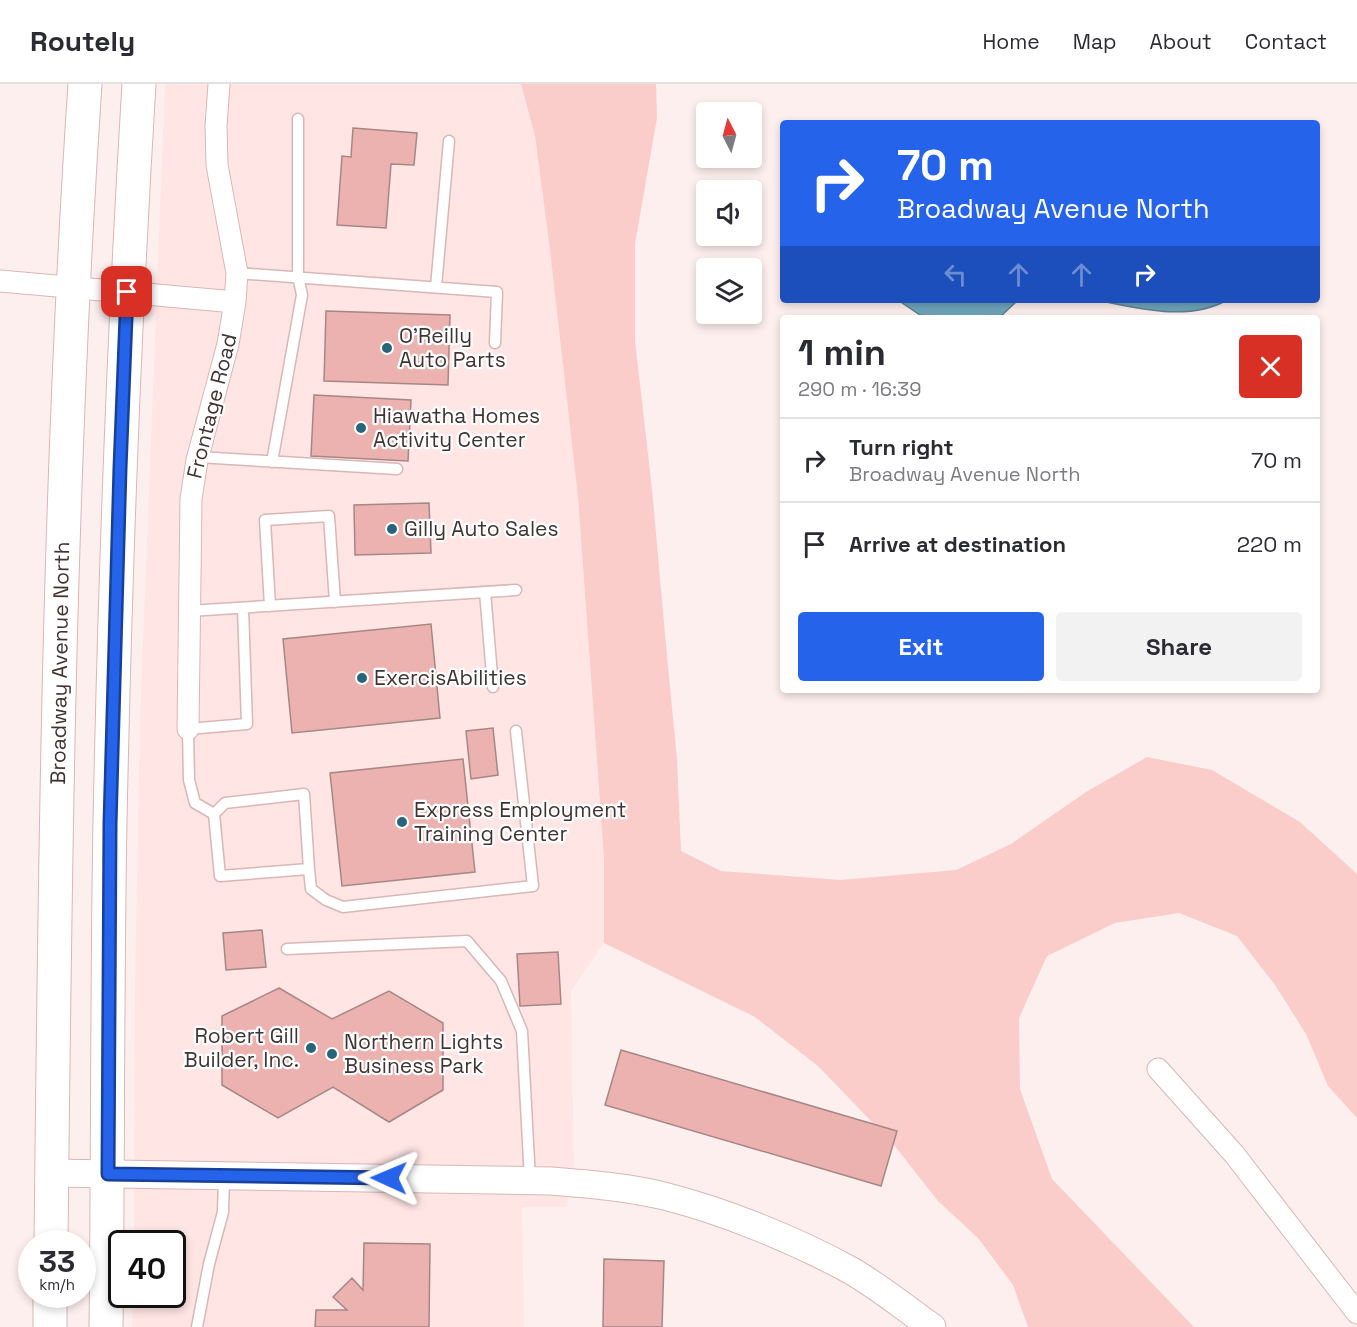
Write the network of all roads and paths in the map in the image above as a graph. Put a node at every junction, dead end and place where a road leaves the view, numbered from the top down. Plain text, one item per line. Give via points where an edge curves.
1 (85, 84) edge
2 (139, 84) edge
3 (219, 84) edge
4 (298, 120) dead end
5 (448, 141) dead end
6 (237, 273) junction
7 (298, 276) junction
8 (0, 281) edge
9 (72, 286) junction
10 (436, 286) junction
11 (127, 292) junction
12 (235, 302) junction
13 (495, 343) dead end
14 (198, 457) junction
15 (272, 462) junction
16 (397, 469) dead end
17 (516, 590) dead end
18 (485, 592) junction
19 (335, 602) junction
20 (270, 606) junction
21 (243, 608) junction
22 (189, 611) junction
23 (493, 687) dead end
24 (188, 729) junction
25 (516, 731) dead end
26 (214, 814) junction
27 (309, 869) junction
28 (287, 949) dead end
29 (1158, 1069) dead end
30 (52, 1173) junction
31 (108, 1174) junction
32 (224, 1176) junction
33 (530, 1180) junction
34 (51, 1230) edge
35 (50, 1308) edge
36 (1357, 1313) edge
37 (50, 1327) edge
38 (106, 1327) edge
39 (197, 1327) edge
40 (932, 1327) edge

1 - 9 main road, Broadway Avenue North
2 - 11 main road
3 - 6 street, Frontage Road via 217,165
4 - 7 lane
5 - 10 lane
6 - 7 lane
6 - 12 street, Frontage Road
7 - 10 lane
7 - 15 lane via 302,295
8 - 9 street
9 - 11 street
9 - 30 main road, Broadway Avenue North via 57,764
10 - 13 lane via 497,292
11 - 12 street
11 - 31 main road via 110,824
12 - 14 street, Frontage Road
14 - 15 lane
14 - 22 street, Frontage Road via 191,499
15 - 16 lane
17 - 18 lane
18 - 19 lane
18 - 23 lane
19 - 20 lane
19 - 20 lane via 329,516 265,519
20 - 21 lane
21 - 22 lane
21 - 24 lane via 247,724
22 - 24 street, Frontage Road
24 - 26 lane via 189,780 195,803
25 - 27 lane via 533,886 343,907 311,889
26 - 27 lane via 220,876
26 - 27 lane via 225,803 304,794
28 - 33 lane via 467,941 501,981 522,1032
29 - 36 street via 1234,1154
30 - 31 street
30 - 34 main road, Broadway Avenue North
31 - 32 street
31 - 38 main road
32 - 33 street
32 - 39 lane via 223,1212
33 - 40 street via 605,1186 663,1196 717,1212 851,1270
35 - 37 main road

